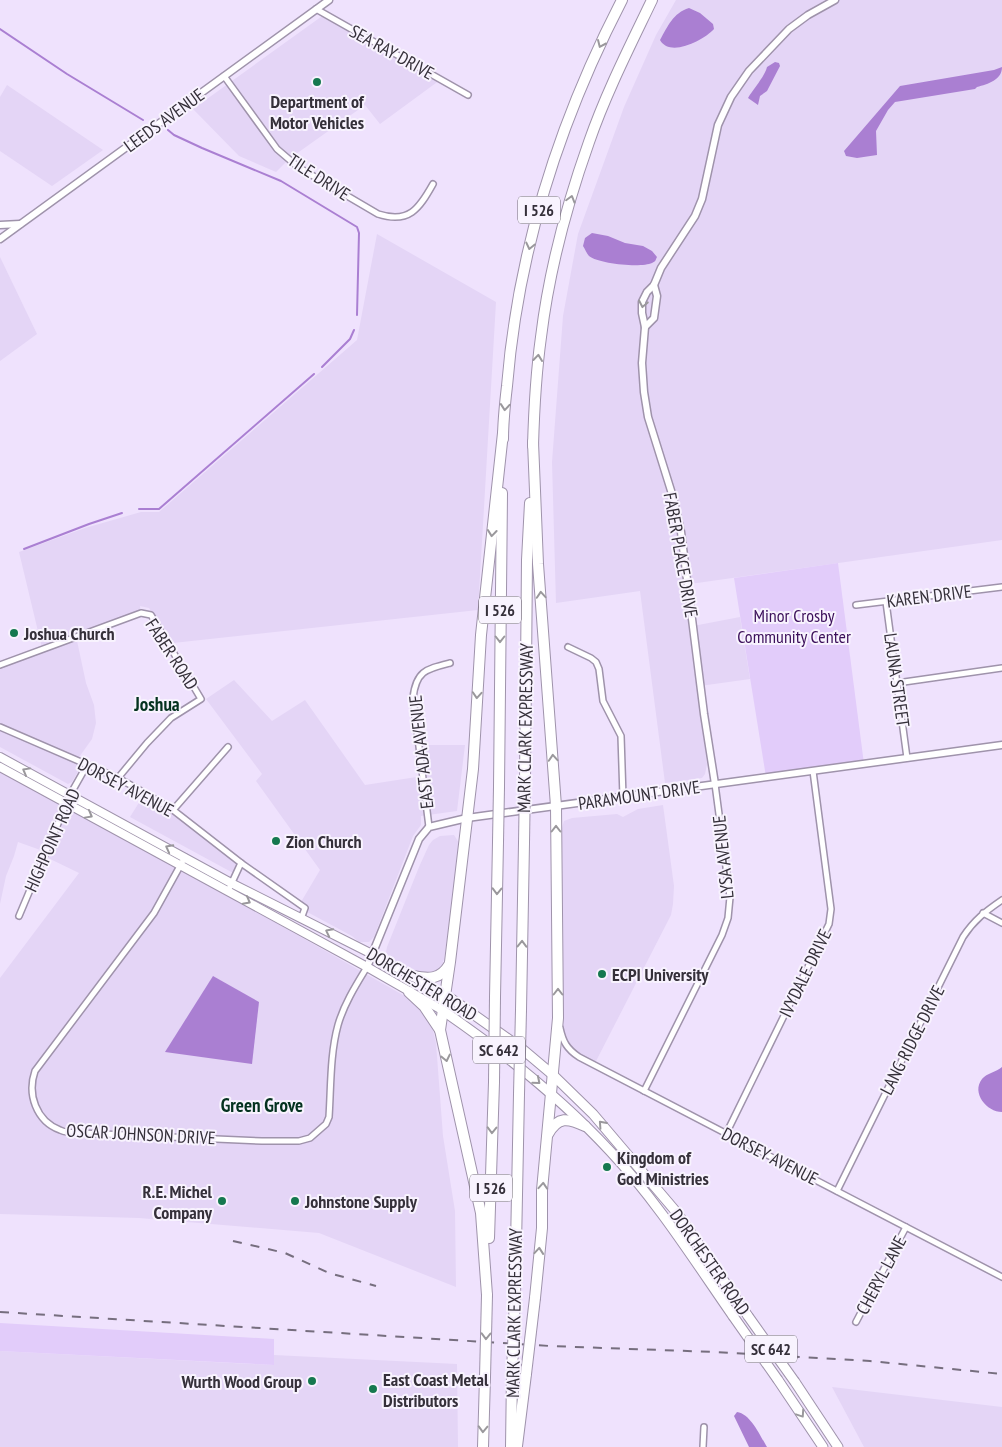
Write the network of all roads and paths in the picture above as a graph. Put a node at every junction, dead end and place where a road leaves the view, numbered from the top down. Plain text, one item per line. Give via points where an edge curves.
1 (329, 0) edge
2 (622, 0) edge
3 (652, 0) edge
4 (658, 0) edge
5 (835, 0) edge
6 (316, 10) junction
7 (635, 36) junction
8 (224, 76) junction
9 (468, 95) dead end
10 (433, 184) dead end
11 (21, 224) junction
12 (0, 225) edge
13 (0, 239) edge
14 (654, 285) junction
15 (645, 327) junction
16 (503, 433) junction
17 (533, 442) junction
18 (1002, 587) edge
19 (886, 602) junction
20 (856, 605) dead end
21 (568, 647) dead end
22 (450, 662) dead end
23 (0, 664) edge
24 (1002, 668) edge
25 (897, 683) junction
26 (0, 727) edge
27 (1002, 745) edge
28 (228, 747) dead end
29 (0, 757) edge
30 (907, 758) junction
31 (87, 765) junction
32 (0, 767) edge
33 (813, 771) junction
34 (118, 778) junction
35 (715, 784) junction
36 (623, 797) junction
37 (69, 799) junction
38 (556, 806) junction
39 (173, 810) junction
40 (467, 818) junction
41 (429, 827) junction
42 (185, 857) junction
43 (241, 863) junction
44 (180, 865) junction
45 (231, 883) junction
46 (228, 891) junction
47 (1002, 900) edge
48 (983, 913) junction
49 (19, 916) dead end
50 (301, 919) junction
51 (1002, 923) edge
52 (372, 954) junction
53 (450, 962) junction
54 (367, 966) junction
55 (413, 976) junction
56 (409, 992) junction
57 (446, 995) junction
58 (442, 1010) junction
59 (558, 1018) junction
60 (440, 1030) junction
61 (553, 1075) junction
62 (644, 1091) junction
63 (552, 1094) junction
64 (585, 1126) junction
65 (726, 1134) junction
66 (547, 1135) junction
67 (837, 1191) junction
68 (906, 1227) junction
69 (1002, 1277) edge
70 (487, 1295) junction
71 (856, 1322) dead end
72 (704, 1427) dead end
73 (483, 1447) edge
74 (511, 1447) edge
75 (516, 1447) edge
76 (703, 1447) edge
77 (823, 1447) edge
78 (838, 1447) edge

1 - 6 street, LEEDS AVENUE
2 -> 16 highway, MARK CLARK EXPRESSWAY / I 526 via 570,115 542,198 521,283 509,356
3 - 7 highway, MARK CLARK EXPRESSWAY / I 526
4 - 7 highway
5 - 14 street, FABER PLACE DRIVE via 789,29 750,71 731,98 718,125 702,199
6 - 8 street, LEEDS AVENUE
6 - 9 street, SEA RAY DRIVE
17 -> 7 highway, MARK CLARK EXPRESSWAY / I 526 via 541,336 559,242 589,142
8 - 10 street, TILE DRIVE via 277,149 298,167 378,214 401,218 422,203
8 - 11 street, LEEDS AVENUE
11 - 12 street
11 - 13 street, LEEDS AVENUE
14 - 15 street, FABER PLACE DRIVE via 657,296 654,318
14 -> 15 street, FABER PLACE DRIVE via 642,302
15 - 35 street, FABER PLACE DRIVE via 644,392 648,417 681,532
16 -> 40 highway via 481,635
16 -> 70 highway, MARK CLARK EXPRESSWAY / I 526, bridge via 494,1082
38 -> 17 highway via 538,564
74 -> 17 highway, MARK CLARK EXPRESSWAY / I 526, bridge via 527,560
18 - 19 street, KAREN DRIVE
19 - 20 street, KAREN DRIVE
19 - 25 street, LAUNA STREET
21 - 36 street via 591,658 599,670 603,701 621,736
22 - 41 street, EAST ADA AVENUE via 429,668 414,683 413,698
23 - 34 street, FABER ROAD via 141,612 151,615 201,699 171,718
24 - 25 street
25 - 30 street, LAUNA STREET
26 - 31 street, DORSEY AVENUE
27 - 30 street, PARAMOUNT DRIVE
28 - 39 street
37 -> 29 main road, DORCHESTER ROAD / SC 642
30 - 33 street, PARAMOUNT DRIVE
31 - 34 street, DORSEY AVENUE
31 - 37 street, HIGHPOINT ROAD
32 - 37 main road, DORCHESTER ROAD / SC 642
33 - 35 street, PARAMOUNT DRIVE
33 - 65 street, IVYDALE DRIVE via 831,909 829,924
34 - 39 street, DORSEY AVENUE
35 - 36 street, PARAMOUNT DRIVE
35 - 62 street, LYSA AVENUE via 730,897 728,918
36 - 38 street, PARAMOUNT DRIVE
42 -> 37 main road, DORCHESTER ROAD / SC 642
37 -> 44 main road, DORCHESTER ROAD / SC 642
37 - 49 street, HIGHPOINT ROAD
38 - 40 street, PARAMOUNT DRIVE
59 -> 38 highway
39 - 43 street, DORSEY AVENUE
40 - 41 street, PARAMOUNT DRIVE
40 - 53 highway
41 - 52 street via 419,838
42 - 44 street, OSCAR JOHNSON DRIVE
42 - 45 main road, DORCHESTER ROAD / SC 642
43 - 45 street
43 - 50 street, DORSEY AVENUE via 305,908
44 - 46 main road, DORCHESTER ROAD / SC 642
44 - 54 street, OSCAR JOHNSON DRIVE via 154,913 36,1070 32,1084 35,1106 51,1126 80,1133 262,1141 310,1138 329,1117 339,1024
45 - 46 street
45 - 50 main road, DORCHESTER ROAD / SC 642
46 -> 54 main road, DORCHESTER ROAD / SC 642
47 - 48 street, LANG RIDGE DRIVE
48 - 51 street
48 - 67 street, LANG RIDGE DRIVE via 964,937
52 -> 50 main road, DORCHESTER ROAD / SC 642
52 - 54 street
52 - 55 main road, DORCHESTER ROAD / SC 642
53 - 55 highway via 439,976 425,979
53 - 57 highway
54 - 56 main road, DORCHESTER ROAD / SC 642
55 - 57 main road, DORCHESTER ROAD / SC 642
56 - 58 main road, DORCHESTER ROAD / SC 642
56 - 60 highway via 424,1006
57 - 58 highway
57 - 61 main road, DORCHESTER ROAD / SC 642
58 - 60 highway
58 -> 63 main road, DORCHESTER ROAD / SC 642 via 508,1057
59 - 61 highway
59 - 62 street, DORSEY AVENUE via 564,1044 571,1051
60 -> 70 highway via 481,1213
61 - 63 highway
78 -> 61 main road, DORCHESTER ROAD / SC 642, bridge via 678,1214 605,1126
62 - 65 street, DORSEY AVENUE
63 - 64 main road, DORCHESTER ROAD / SC 642
63 - 66 highway
64 - 66 highway via 568,1119 552,1126
64 -> 77 main road, DORCHESTER ROAD / SC 642, bridge via 612,1153 668,1221
65 - 67 street, DORSEY AVENUE
75 -> 66 highway, bridge via 542,1228
67 - 68 street, DORSEY AVENUE
68 - 69 street, DORSEY AVENUE
68 - 71 street, CHERYL LANE
70 -> 73 highway, MARK CLARK EXPRESSWAY / I 526, bridge
72 - 76 street

